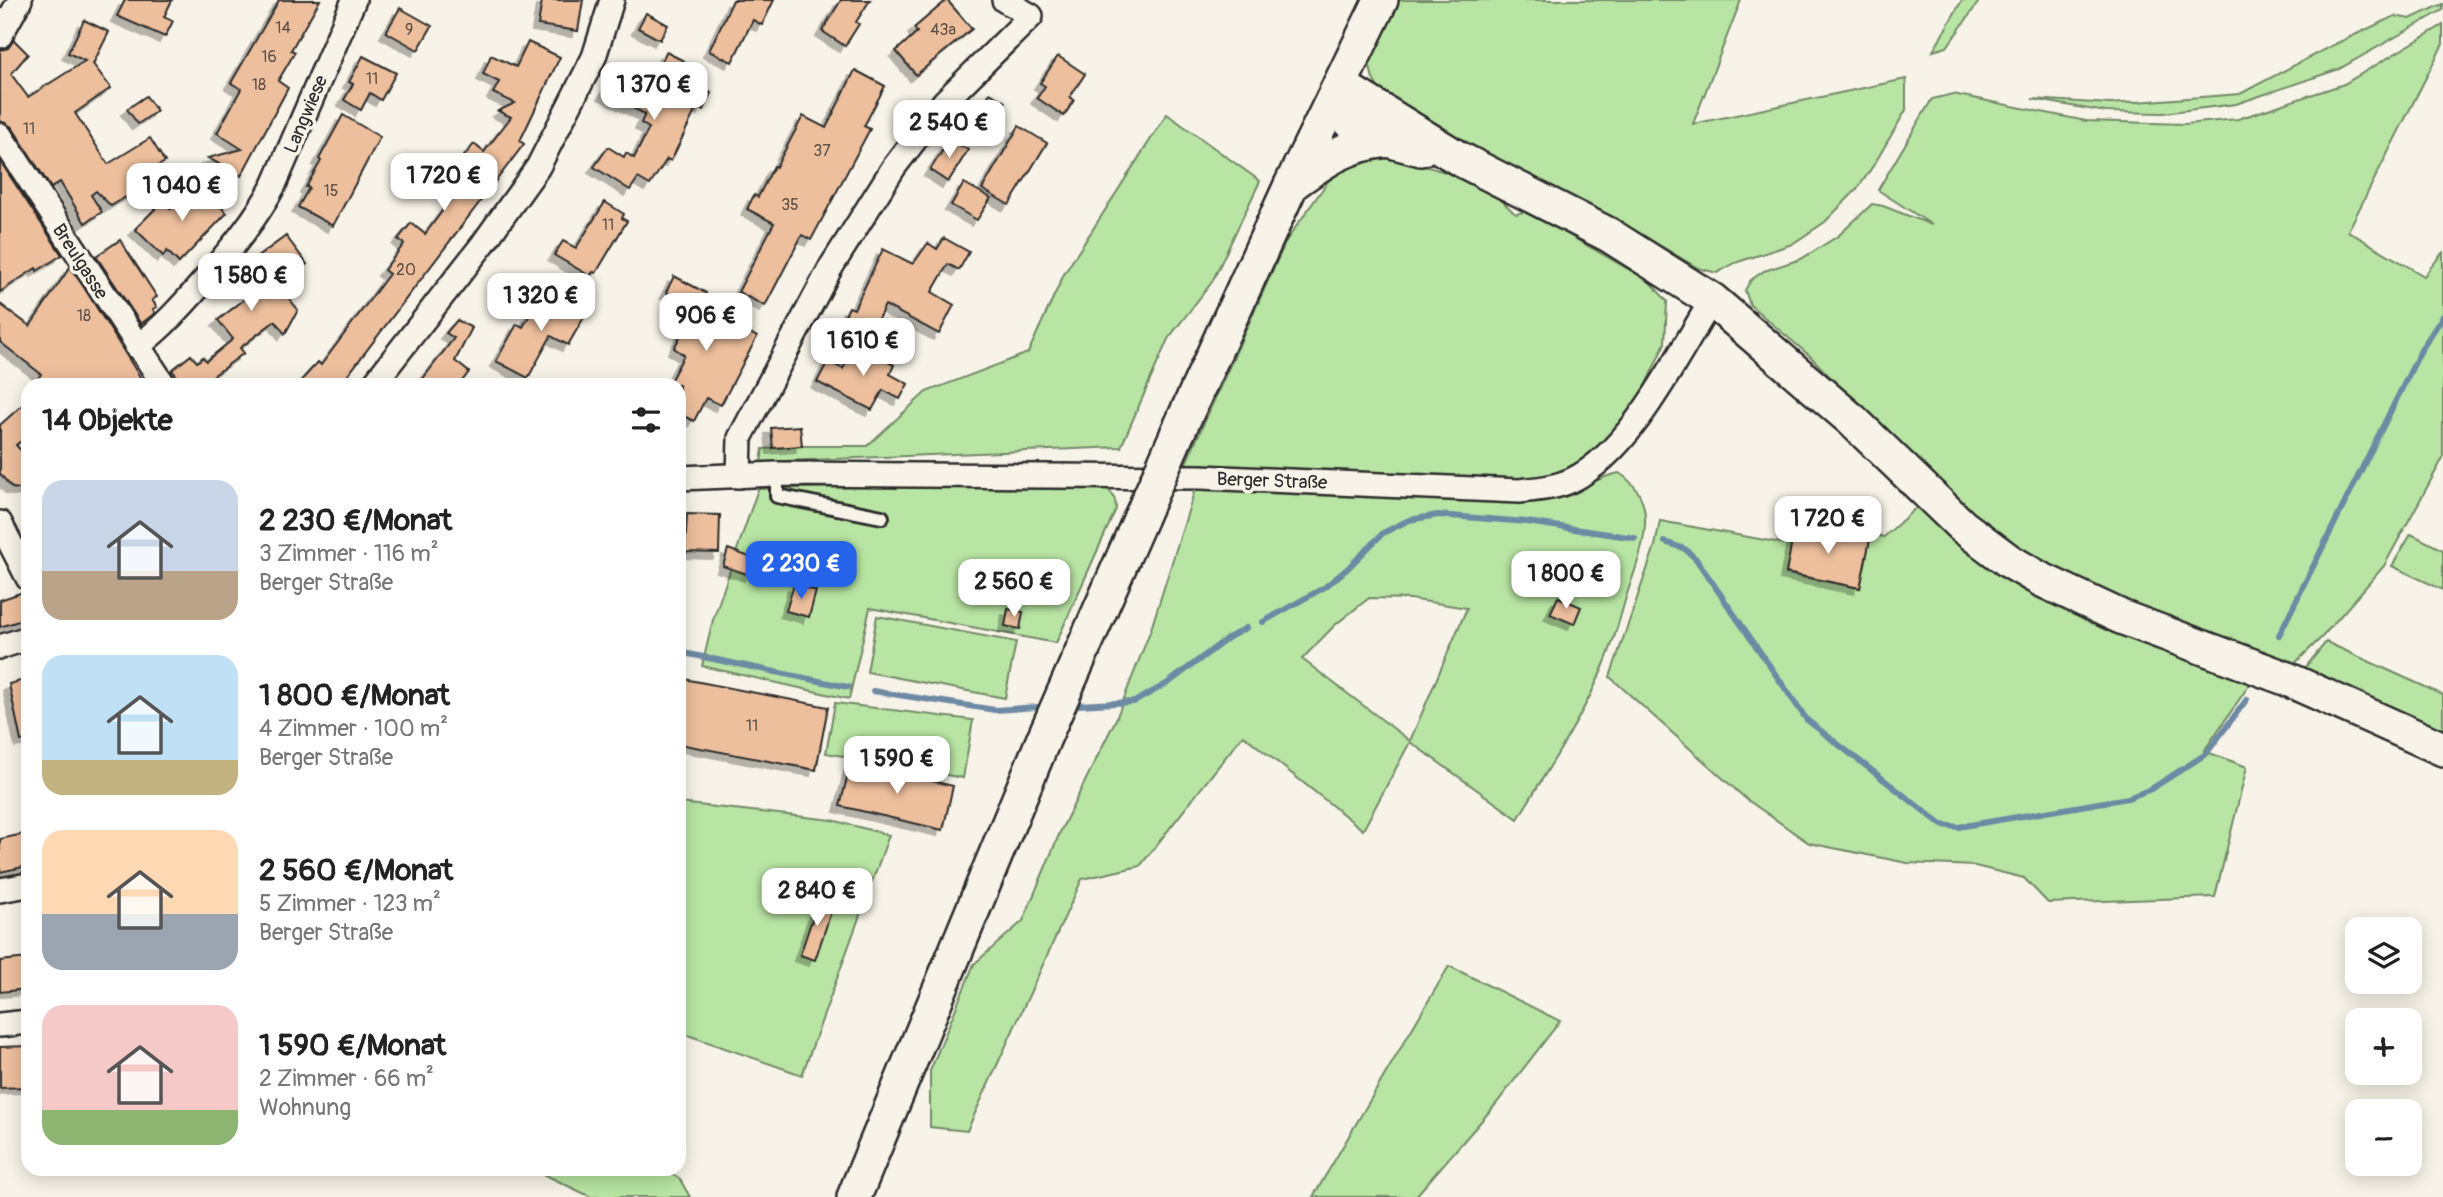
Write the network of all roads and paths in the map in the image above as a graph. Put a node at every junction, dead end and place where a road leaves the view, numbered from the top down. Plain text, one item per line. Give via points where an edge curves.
1 (20, 0) edge
2 (354, 0) edge
3 (612, 0) edge
4 (1004, 0) edge
5 (1381, 0) edge
6 (0, 36) edge
7 (1340, 85) junction
8 (0, 135) edge
9 (1388, 140) junction
10 (1458, 158) junction
11 (1291, 185) junction
12 (1712, 300) junction
13 (137, 347) junction
14 (159, 378) edge
15 (378, 378) edge
16 (777, 474) junction
17 (739, 476) junction
18 (686, 478) edge
19 (882, 517) dead end
20 (0, 523) edge
21 (21, 564) edge
22 (21, 640) edge
23 (0, 647) edge
24 (2443, 748) edge
25 (21, 886) edge
26 (0, 890) edge
27 (21, 1023) edge
28 (0, 1025) edge
29 (854, 1197) edge

1 - 6 street
2 - 13 street, Langwiese via 259,213 163,328
3 - 15 street via 594,57 538,167
4 - 17 street via 1031,16 944,102 894,167 831,267 740,438
5 - 7 main road
7 - 9 main road via 1340,100 1350,122
7 - 10 main road
7 - 11 main road
8 - 13 street, Breulgasse
9 - 10 main road
9 - 11 main road via 1342,150
10 - 12 main road via 1609,235
11 - 29 main road, bridge via 1044,738
12 - 16 street, Berger Straße via 1618,445 1584,474 1539,489 1201,477
12 - 24 main road via 1852,420 1962,526 2009,561 2121,617 2285,678
13 - 14 street, Breulgasse
16 - 17 street, Berger Straße
16 - 19 lane via 777,496
17 - 18 street, Berger Straße
20 - 21 street
22 - 23 street
25 - 26 street
27 - 28 street

